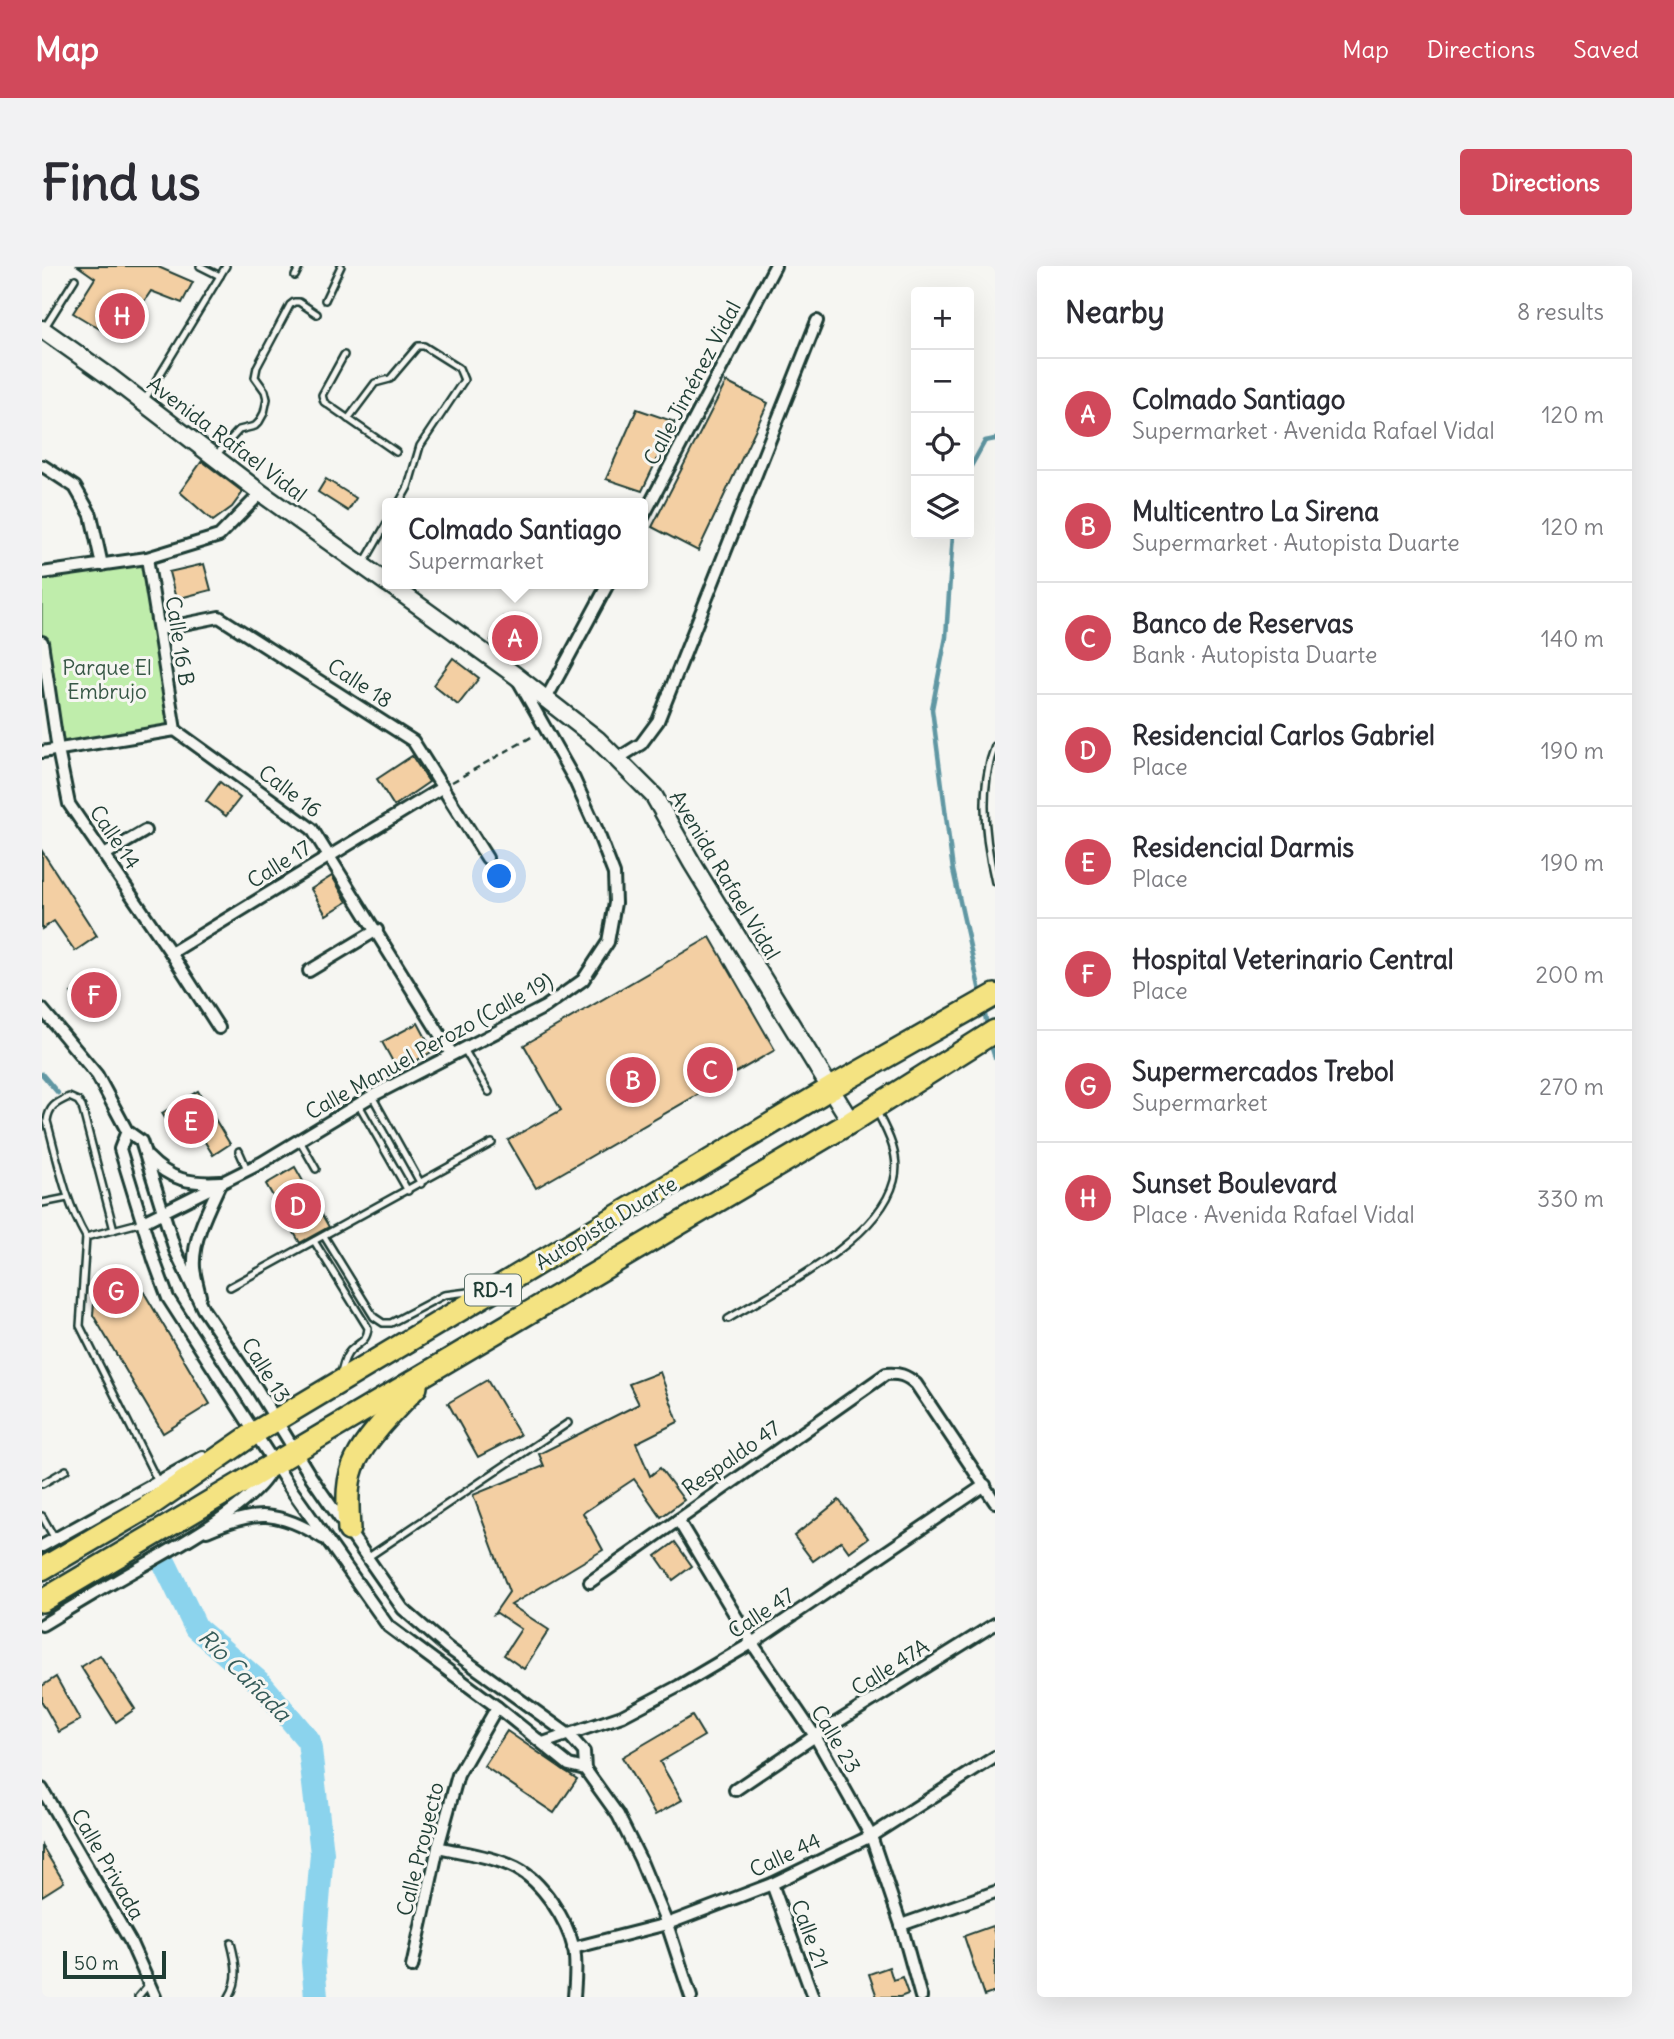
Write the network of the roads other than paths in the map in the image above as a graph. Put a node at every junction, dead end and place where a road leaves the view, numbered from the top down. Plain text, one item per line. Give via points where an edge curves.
1 (200, 266) edge
2 (226, 266) edge
3 (300, 266) edge
4 (341, 266) edge
5 (775, 266) edge
6 (220, 276) junction
7 (295, 276) dead end
8 (75, 279) dead end
9 (325, 300) dead end
10 (317, 314) dead end
11 (817, 321) dead end
12 (43, 329) edge
13 (344, 355) dead end
14 (143, 402) junction
15 (348, 419) junction
16 (396, 452) dead end
17 (214, 457) junction
18 (43, 466) edge
19 (261, 493) junction
20 (402, 498) edge
21 (648, 507) edge
22 (382, 532) edge
23 (147, 558) junction
24 (102, 565) junction
25 (363, 565) junction
26 (42, 573) edge
27 (382, 579) edge
28 (396, 589) edge
29 (605, 589) edge
30 (159, 629) junction
31 (42, 642) edge
32 (515, 675) junction
33 (546, 699) junction
34 (175, 730) junction
35 (995, 746) edge
36 (58, 750) junction
37 (42, 752) edge
38 (617, 760) junction
39 (443, 787) junction
40 (145, 831) dead end
41 (995, 848) edge
42 (103, 855) junction
43 (988, 855) junction
44 (329, 856) junction
45 (487, 858) dead end
46 (995, 882) edge
47 (377, 930) junction
48 (171, 953) junction
49 (309, 971) dead end
50 (995, 995) edge
51 (42, 1009) edge
52 (219, 1028) dead end
53 (995, 1031) edge
54 (464, 1048) junction
55 (452, 1054) junction
56 (831, 1088) junction
57 (489, 1092) dead end
58 (372, 1097) junction
59 (359, 1105) junction
60 (874, 1107) junction
61 (851, 1122) junction
62 (127, 1131) junction
63 (299, 1141) junction
64 (492, 1143) dead end
65 (239, 1151) dead end
66 (146, 1155) junction
67 (316, 1169) dead end
68 (247, 1170) junction
69 (221, 1182) junction
70 (421, 1184) junction
71 (408, 1191) junction
72 (67, 1198) junction
73 (42, 1203) edge
74 (164, 1212) junction
75 (143, 1222) junction
76 (114, 1230) junction
77 (324, 1236) junction
78 (86, 1237) junction
79 (314, 1241) junction
80 (230, 1287) dead end
81 (496, 1289) junction
82 (203, 1309) junction
83 (728, 1320) dead end
84 (429, 1373) junction
85 (338, 1383) junction
86 (275, 1421) junction
87 (568, 1423) dead end
88 (256, 1432) junction
89 (296, 1451) junction
90 (275, 1461) junction
91 (66, 1470) dead end
92 (158, 1482) junction
93 (42, 1484) edge
94 (985, 1485) junction
95 (995, 1502) edge
96 (42, 1516) edge
97 (678, 1520) junction
98 (349, 1530) junction
99 (55, 1539) junction
100 (327, 1540) junction
101 (185, 1541) junction
102 (42, 1546) edge
103 (367, 1558) junction
104 (42, 1569) edge
105 (374, 1569) junction
106 (355, 1582) junction
107 (590, 1582) dead end
108 (42, 1601) edge
109 (995, 1624) edge
110 (42, 1625) edge
111 (752, 1643) junction
112 (497, 1707) junction
113 (569, 1735) junction
114 (815, 1736) junction
115 (543, 1743) junction
116 (995, 1757) edge
117 (585, 1769) junction
118 (42, 1789) edge
119 (735, 1790) dead end
120 (871, 1836) junction
121 (438, 1847) junction
122 (772, 1884) junction
123 (995, 1892) edge
124 (667, 1924) junction
125 (901, 1925) junction
126 (231, 1943) dead end
127 (573, 1948) junction
128 (412, 1967) dead end
129 (149, 1984) junction
130 (138, 1997) edge
131 (155, 1997) edge
132 (229, 1997) edge
133 (574, 1997) edge
134 (691, 1997) edge
135 (813, 1997) edge
136 (921, 1997) edge

1 - 6 lane
2 - 6 lane
3 - 7 lane
4 - 9 lane
5 - 21 street, Calle Jiménez Vidal
6 - 14 lane
8 - 12 lane
10 - 17 lane via 299,302 290,306 257,367 255,377 267,399 264,413 259,422 239,430
11 - 38 street via 658,721 641,744
12 - 14 main road, Avenida Rafael Vidal
13 - 15 lane via 322,395 324,402
14 - 17 main road, Avenida Rafael Vidal
15 - 16 lane
15 - 20 lane via 376,383 390,379 418,346 459,368 464,380 421,446
17 - 19 main road, Avenida Rafael Vidal
18 - 24 street via 75,487 90,514
19 - 23 street via 219,536
19 - 25 main road, Avenida Rafael Vidal
22 - 25 lane
23 - 24 street
23 - 30 street, Calle 16 B
24 - 26 street
25 - 27 main road, Avenida Rafael Vidal
28 - 32 main road, Avenida Rafael Vidal
29 - 33 street
30 - 34 street, Calle 16 B
30 - 39 street, Calle 18 via 219,617 413,741
31 - 36 street, Calle 14
32 - 33 main road, Avenida Rafael Vidal
32 - 54 street, Calle Manuel Perozo (Calle 19) via 574,779 597,830 614,874 615,903 608,942 583,979 545,1007
33 - 38 main road, Avenida Rafael Vidal
34 - 36 street
34 - 44 street, Calle 16 via 312,829
35 - 43 lane via 986,802
36 - 37 street
36 - 42 street, Calle 14 via 69,804
38 - 56 main road, Avenida Rafael Vidal via 654,796
39 - 44 street, Calle 17
39 - 45 street, Calle 18
40 - 42 street
41 - 43 lane
42 - 48 street, Calle 14
43 - 46 lane
44 - 47 street, Calle 16
44 - 48 street, Calle 17
47 - 49 street
47 - 55 street, Calle 16
48 - 52 street, Calle 14
50 - 56 highway, Autopista Duarte / RD-1
51 - 62 street via 97,1075
53 - 60 highway, Autopista Duarte / RD-1
54 - 55 street, Calle Manuel Perozo (Calle 19)
54 - 57 lane
55 - 58 street, Calle Manuel Perozo (Calle 19)
56 - 61 main road, Avenida Rafael Vidal
56 - 81 highway, Autopista Duarte / RD-1
58 - 59 street, Calle Manuel Perozo (Calle 19)
58 - 70 lane
59 - 63 street, Calle Manuel Perozo (Calle 19)
59 - 71 lane
60 - 61 highway, Autopista Duarte / RD-1
60 - 83 lane via 889,1134 896,1161 894,1181 881,1208 841,1250
61 - 84 highway, Autopista Duarte / RD-1
62 - 66 street via 141,1141
62 - 75 street via 120,1149
63 - 67 lane
63 - 68 street, Calle Manuel Perozo (Calle 19)
64 - 70 lane
65 - 68 lane
66 - 69 street via 160,1170 184,1181
66 - 74 street
68 - 69 street, Calle Manuel Perozo (Calle 19)
69 - 74 street, Calle Manuel Perozo (Calle 19)
69 - 82 street via 202,1224 195,1256
70 - 71 lane
71 - 77 lane
72 - 73 lane
72 - 76 lane via 47,1121 50,1108 69,1097 82,1107
72 - 78 lane
74 - 75 street, Calle Manuel Perozo (Calle 19)
74 - 82 street
75 - 76 lane
75 - 88 street via 168,1298
76 - 78 lane
77 - 79 lane
77 - 81 lane via 374,1317 383,1323 444,1295
78 - 92 lane via 80,1326
79 - 80 lane
79 - 85 lane via 368,1328 363,1342 344,1361
81 - 85 highway, Autopista Duarte / RD-1
82 - 86 street, Calle 13
84 - 89 highway, Autopista Duarte / RD-1
84 - 98 highway via 356,1460 349,1483
85 - 86 highway, Autopista Duarte / RD-1
86 - 88 highway, Autopista Duarte / RD-1
86 - 89 street, Calle 13
87 - 103 lane
88 - 90 street
88 - 92 street
88 - 104 highway, Autopista Duarte / RD-1 via 146,1508
89 - 90 highway, Autopista Duarte / RD-1
89 - 98 street, Calle 13
90 - 100 street
90 - 101 street via 253,1493
90 - 108 highway, Autopista Duarte / RD-1
91 - 93 lane
92 - 99 street
94 - 95 street
94 - 97 street, Respaldo 47 via 916,1384 897,1373 886,1374
94 - 111 street, Calle 47
96 - 99 lane
97 - 107 street, Respaldo 47
97 - 111 street, Calle 23
98 - 103 street, Calle 13
99 - 102 street
100 - 101 street via 298,1523 254,1516
100 - 106 street
101 - 110 street
103 - 105 street, Calle 13
105 - 106 street
105 - 113 street, Calle 13 via 420,1626
106 - 112 street via 388,1626
109 - 114 street, Calle 47A
111 - 113 street, Calle 47 via 622,1716
111 - 114 street, Calle 23
112 - 115 street
112 - 121 street, Calle Proyecto via 458,1775
113 - 115 street, Calle 47
113 - 117 street via 584,1752
114 - 119 street, Calle 47A
114 - 120 street, Calle 23
115 - 117 street via 569,1765
116 - 120 street, Calle 44
117 - 124 street via 618,1815
118 - 129 street, Calle Privada via 130,1941
120 - 122 street, Calle 44
120 - 125 street, Calle 23
121 - 127 street via 492,1859 532,1878 557,1910
121 - 128 street, Calle Proyecto
122 - 124 street, Calle 44
122 - 135 street, Calle 21
123 - 125 street
124 - 127 street, Calle 44
124 - 134 street
125 - 136 street, Calle 23
126 - 132 lane via 237,1976
127 - 133 street
129 - 130 lane
129 - 131 street, Calle Privada

